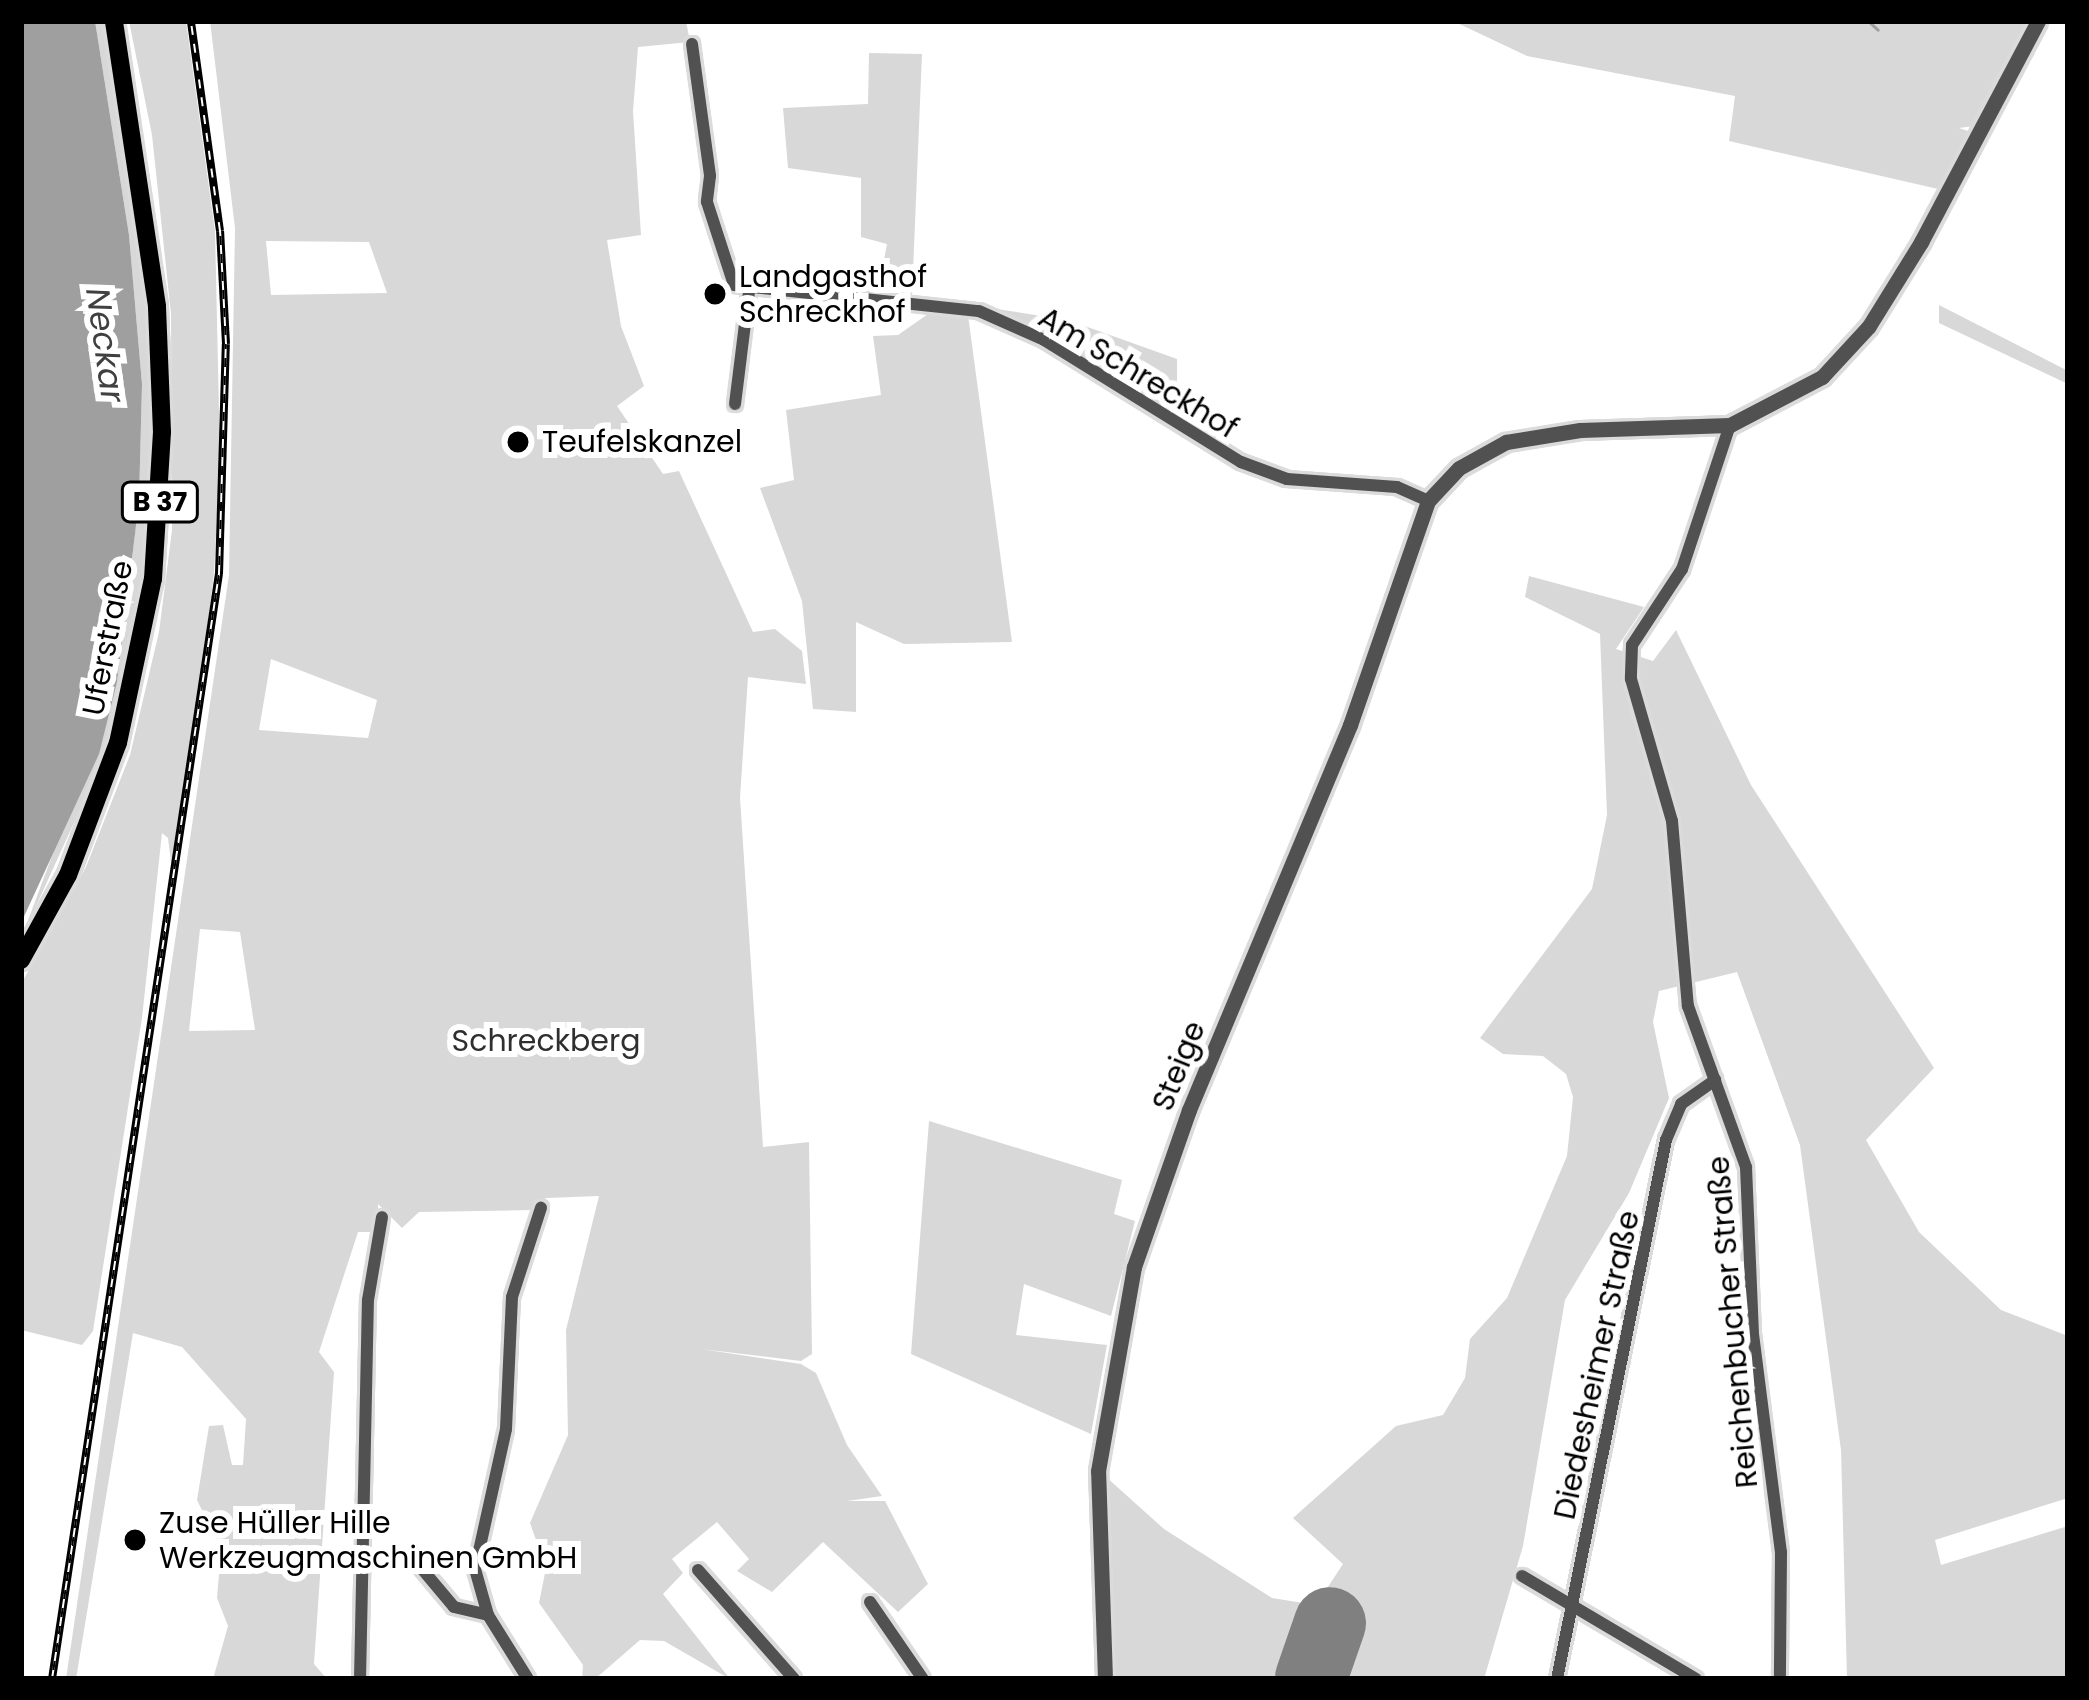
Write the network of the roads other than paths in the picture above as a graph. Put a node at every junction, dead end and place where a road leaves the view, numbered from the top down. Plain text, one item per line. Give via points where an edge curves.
1 (114, 21) edge
2 (2038, 21) edge
3 (692, 44) dead end
4 (749, 292) junction
5 (735, 404) dead end
6 (1730, 425) junction
7 (1428, 501) junction
8 (21, 960) edge
9 (1715, 1080) junction
10 (541, 1208) dead end
11 (382, 1217) dead end
12 (417, 1563) dead end
13 (698, 1570) dead end
14 (1522, 1576) dead end
15 (870, 1602) dead end
16 (1572, 1606) junction
17 (488, 1615) junction
18 (360, 1679) edge
19 (528, 1679) edge
20 (794, 1679) edge
21 (923, 1679) edge
22 (1105, 1679) edge
23 (1557, 1679) edge
24 (1696, 1679) edge
25 (1780, 1679) edge

1 - 8 main road, Uferstraße / B 37 via 158,306 157,540 118,743 68,874
2 - 6 street via 1984,135 1869,326 1822,376
3 - 4 street via 710,176 706,202 724,240 729,280
4 - 5 street
4 - 7 street, Am Schreckhof via 979,311 1044,340 1241,462 1287,479 1397,487
6 - 7 street via 1580,430 1506,442 1459,468
6 - 9 street, Reichenbucher Straße via 1682,568 1632,645 1631,679 1672,821 1688,1006
7 - 22 street, Steige via 1350,725 1189,1110 1134,1267 1098,1471
9 - 16 street, Diedesheimer Straße via 1681,1104 1666,1140
9 - 25 street, Reichenbucher Straße via 1746,1167 1753,1334 1781,1552
10 - 17 street via 512,1297 506,1429 478,1541
11 - 18 street via 368,1300
12 - 17 street via 454,1607
13 - 20 street
14 - 16 street
15 - 21 street
16 - 23 street, Diedesheimer Straße
16 - 24 street
17 - 19 street

